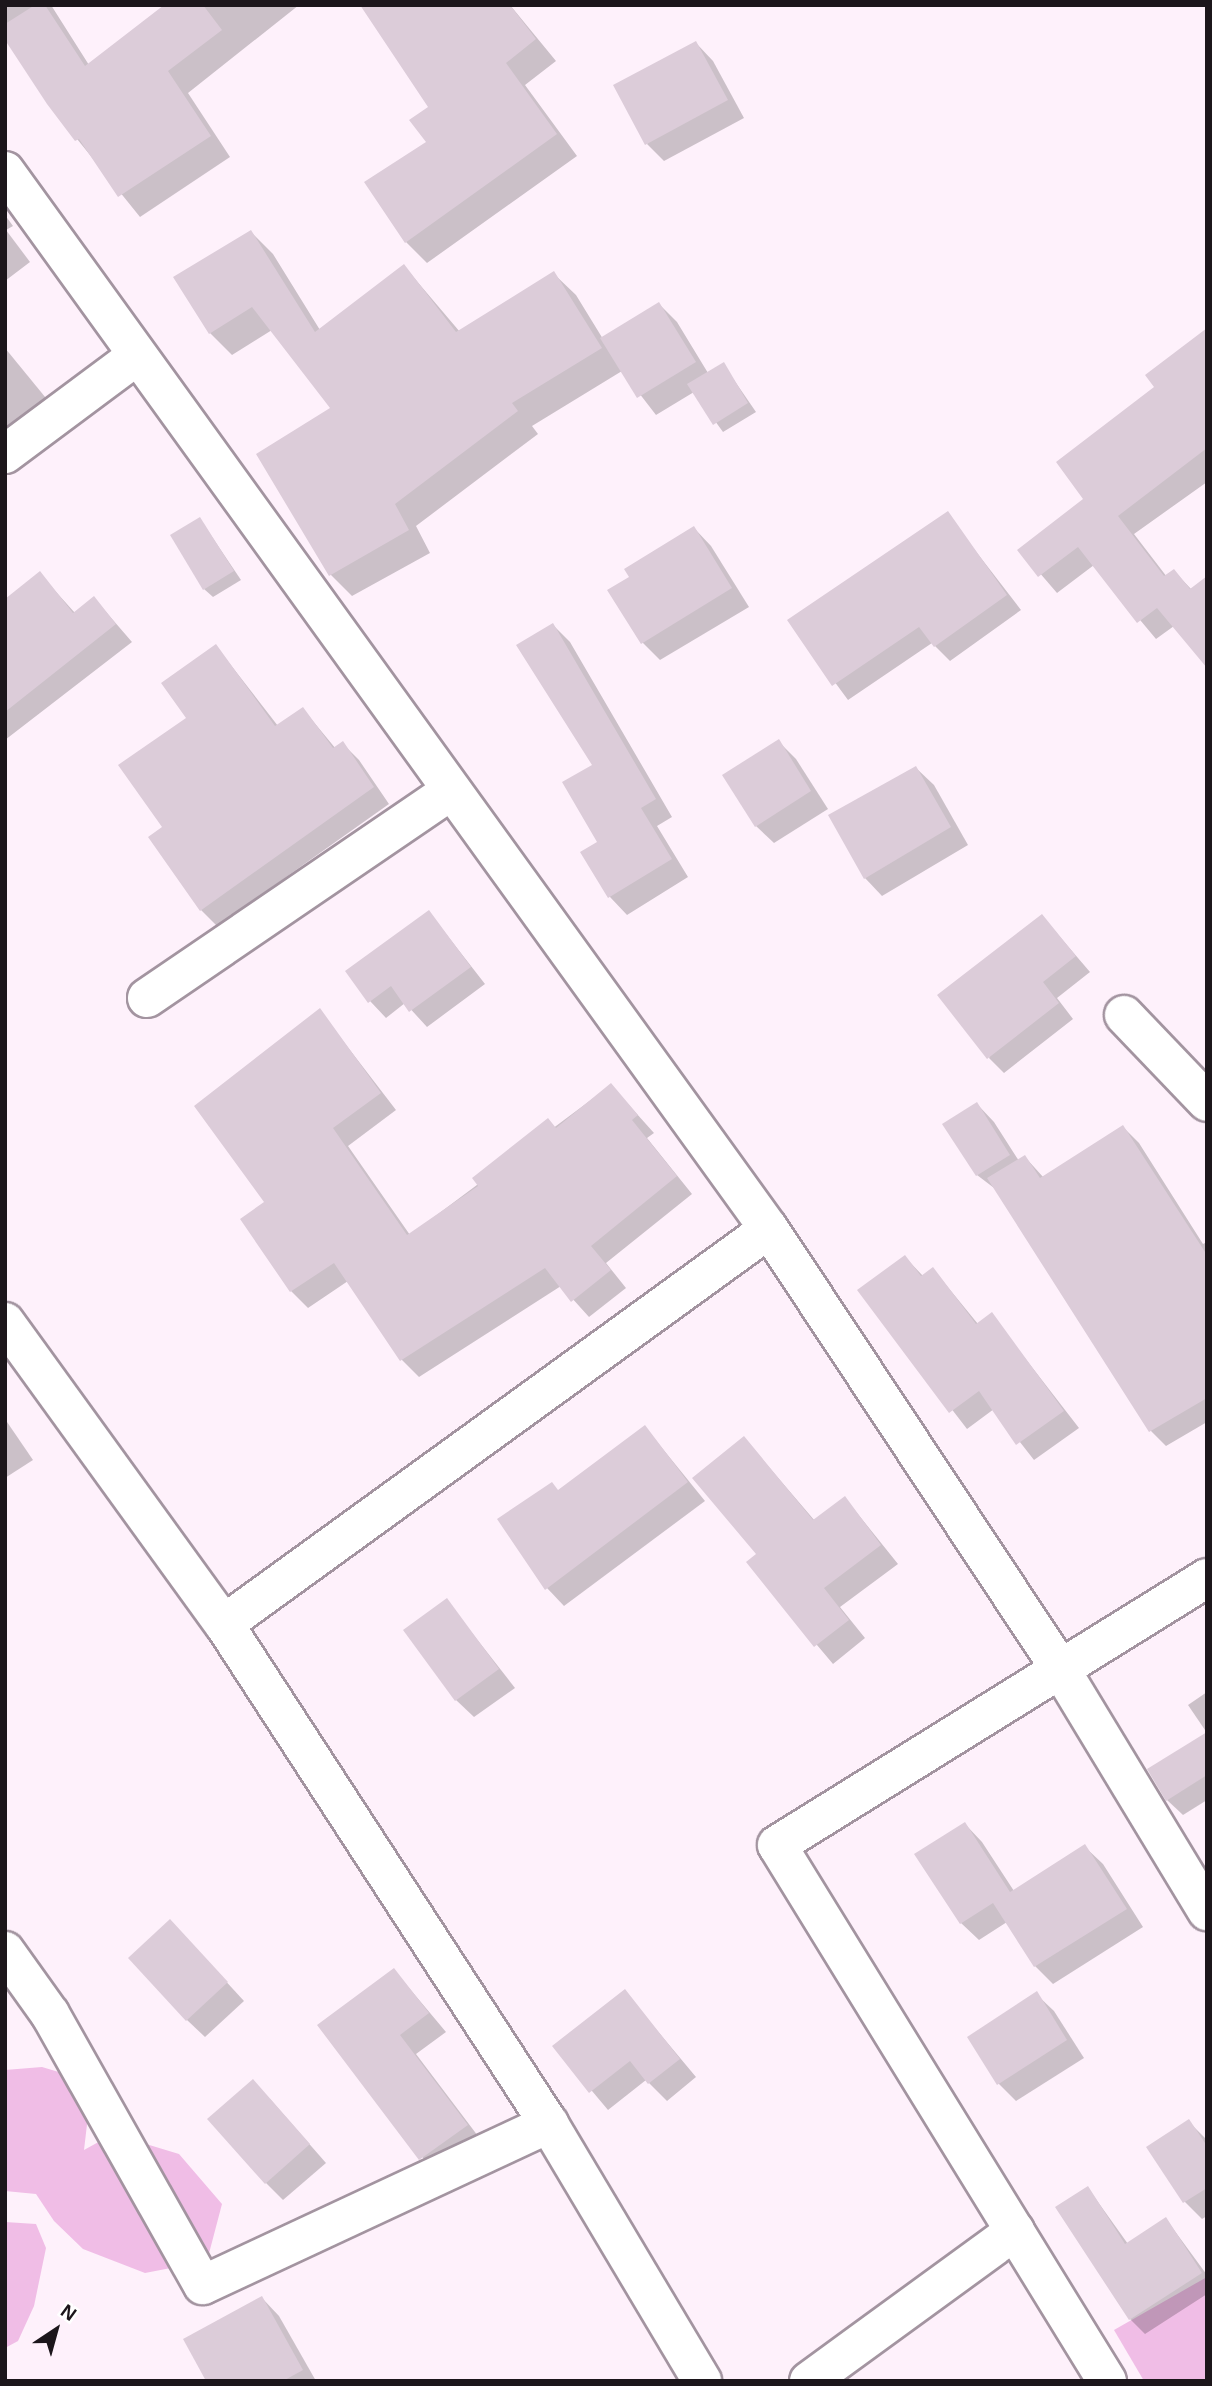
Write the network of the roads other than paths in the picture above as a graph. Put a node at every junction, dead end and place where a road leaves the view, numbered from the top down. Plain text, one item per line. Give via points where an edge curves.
1 (5, 171) edge
2 (135, 357) junction
3 (5, 454) edge
4 (450, 791) junction
5 (147, 998) dead end
6 (1124, 1015) dead end
7 (1207, 1102) edge
8 (769, 1230) junction
9 (5, 1322) edge
10 (1207, 1578) edge
11 (224, 1624) junction
12 (1061, 1670) junction
13 (1207, 1911) edge
14 (5, 1951) edge
15 (549, 2124) junction
16 (1015, 2231) junction
17 (702, 2381) edge
18 (809, 2381) edge
19 (1107, 2381) edge

1 - 2 street
2 - 3 street
2 - 4 street
4 - 5 street
4 - 8 street
6 - 7 street
8 - 11 street
8 - 12 street
9 - 11 street
10 - 12 street
11 - 15 street
12 - 13 street
12 - 16 street via 777,1845
14 - 15 street via 50,2014 203,2285
15 - 17 street
16 - 18 street
16 - 19 street

